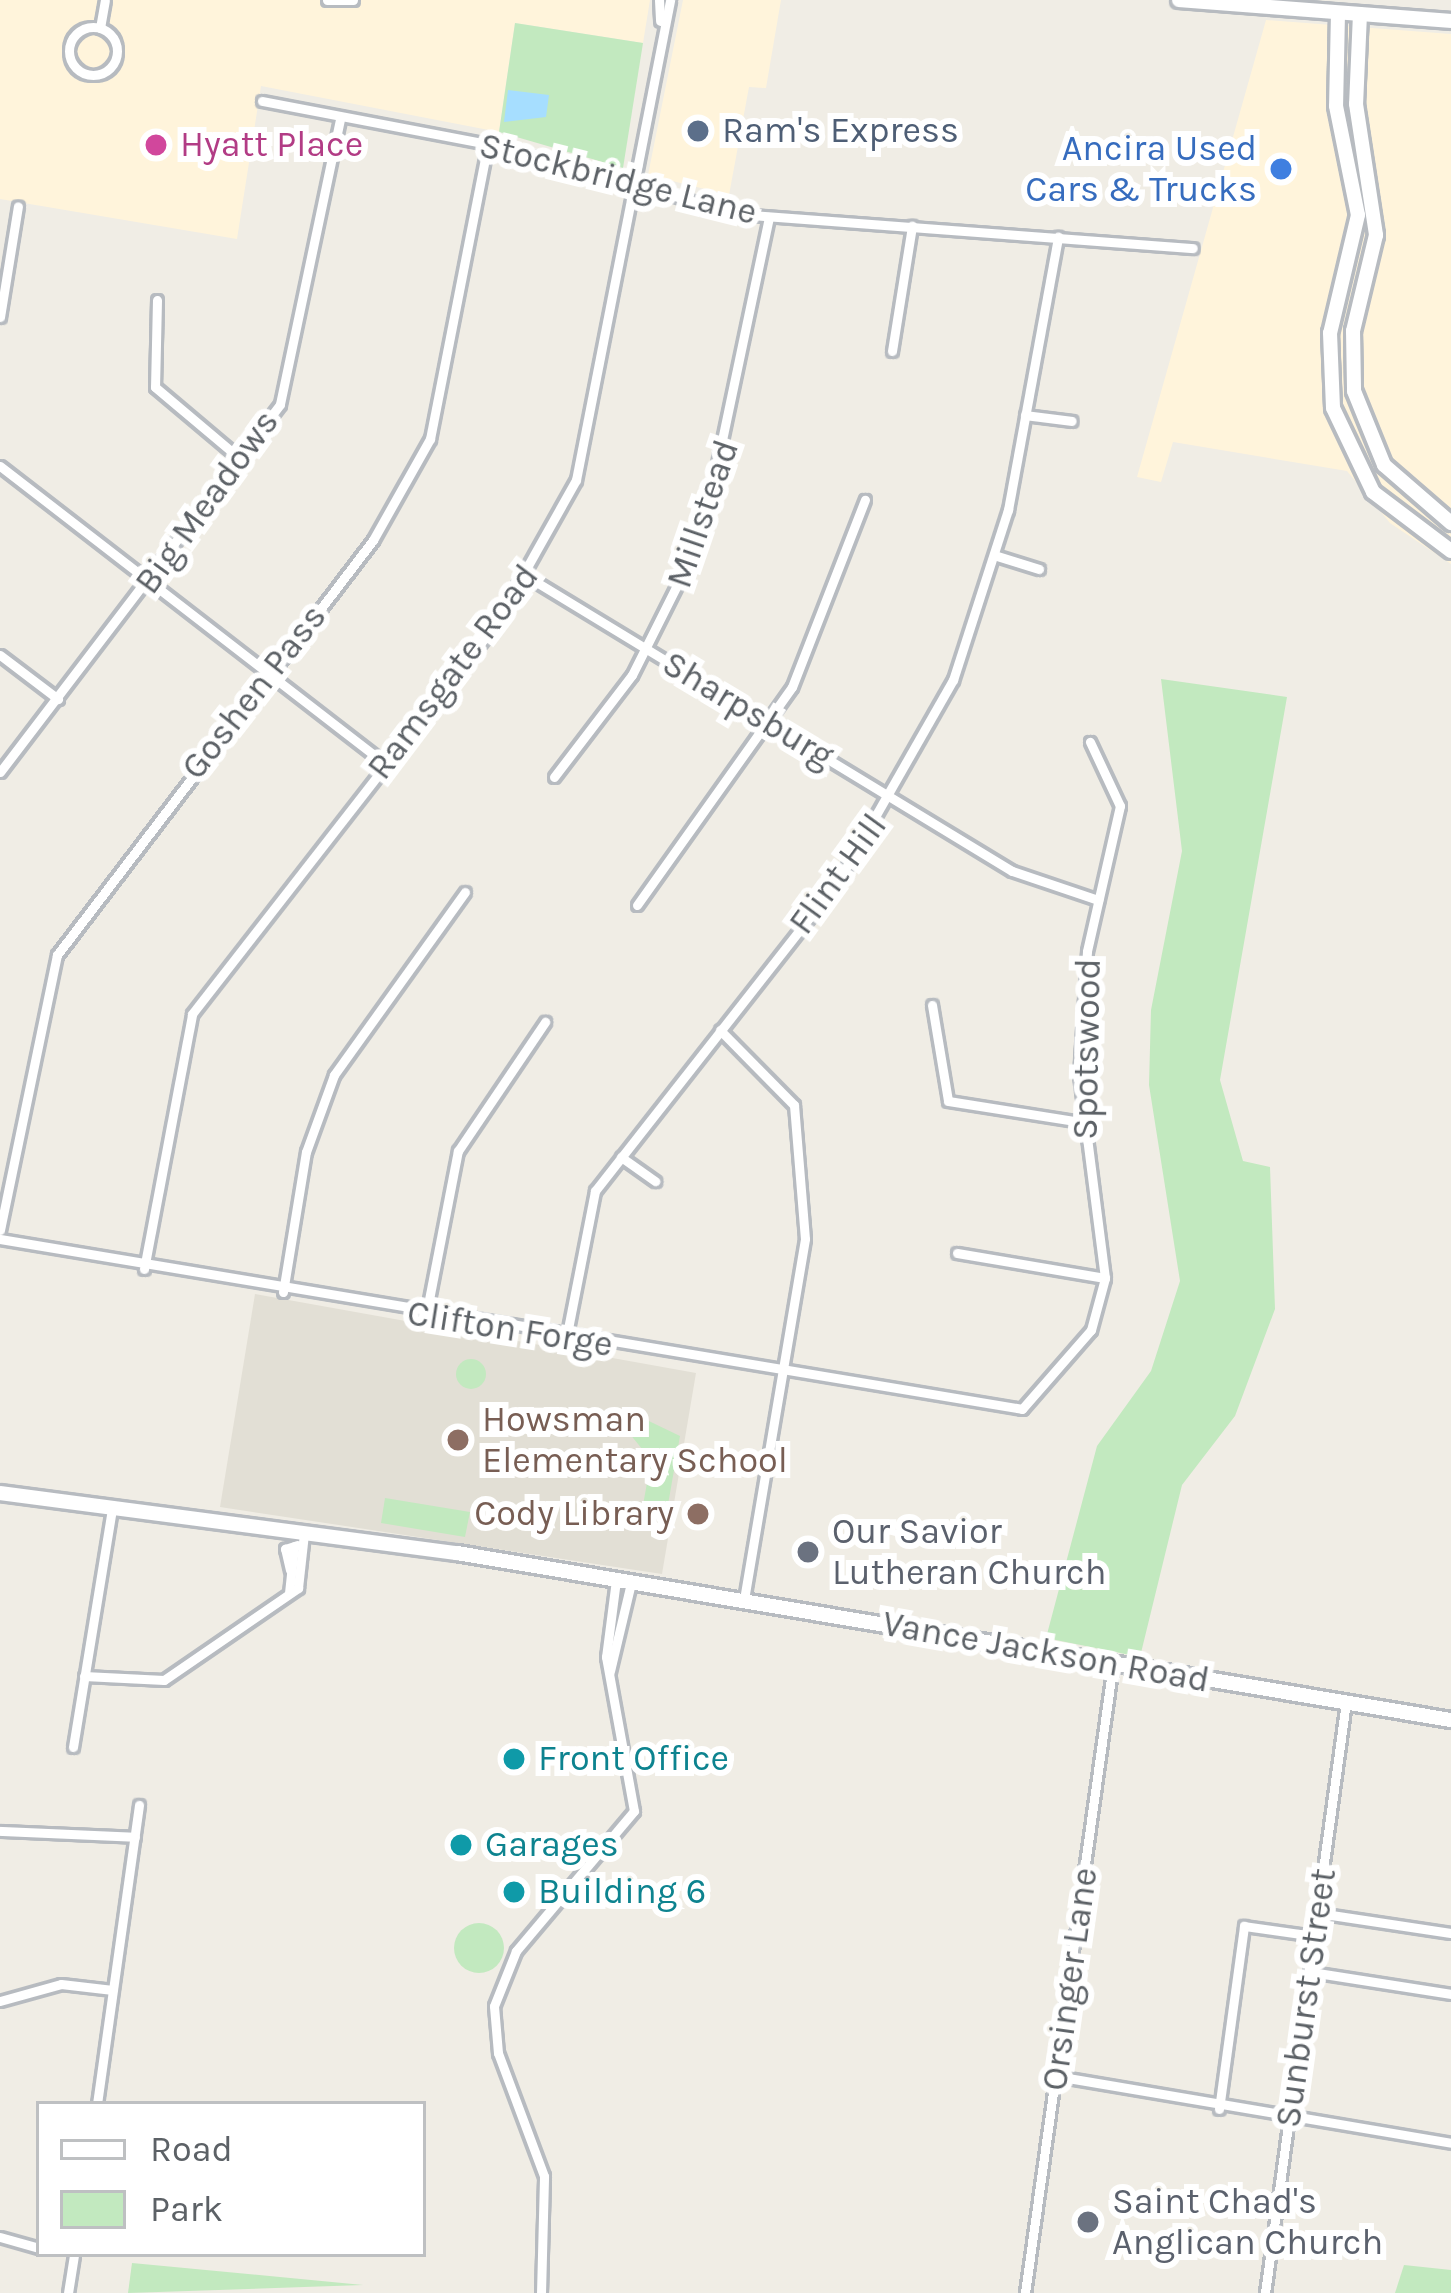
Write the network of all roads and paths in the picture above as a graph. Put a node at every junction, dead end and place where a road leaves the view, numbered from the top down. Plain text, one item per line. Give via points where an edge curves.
1 (105, 0) edge
2 (327, 0) edge
3 (659, 0) edge
4 (670, 0) edge
5 (1179, 0) edge
6 (352, 3) edge
7 (1338, 13) junction
8 (1360, 14) junction
9 (1451, 21) edge
10 (661, 26) junction
11 (100, 28) junction
12 (262, 101) dead end
13 (340, 119) junction
14 (488, 144) junction
15 (634, 184) junction
16 (18, 206) dead end
17 (769, 217) junction
18 (913, 226) junction
19 (1058, 237) junction
20 (1193, 248) dead end
21 (157, 300) dead end
22 (0, 316) edge
23 (892, 351) dead end
24 (1025, 415) junction
25 (1072, 422) dead end
26 (243, 461) junction
27 (0, 466) edge
28 (865, 500) dead end
29 (1423, 505) junction
30 (1406, 523) junction
31 (1451, 523) edge
32 (1451, 550) edge
33 (997, 556) junction
34 (1039, 569) dead end
35 (528, 577) junction
36 (151, 581) junction
37 (647, 650) junction
38 (0, 655) edge
39 (268, 674) junction
40 (58, 699) junction
41 (771, 724) junction
42 (1090, 742) dead end
43 (385, 764) junction
44 (0, 772) edge
45 (554, 777) dead end
46 (892, 797) junction
47 (465, 892) dead end
48 (1098, 900) junction
49 (638, 905) dead end
50 (932, 1005) dead end
51 (545, 1022) dead end
52 (720, 1030) junction
53 (1080, 1122) junction
54 (621, 1157) junction
55 (655, 1180) dead end
56 (0, 1234) edge
57 (957, 1253) dead end
58 (144, 1269) junction
59 (1105, 1278) junction
60 (283, 1292) junction
61 (426, 1315) junction
62 (566, 1339) junction
63 (784, 1375) junction
64 (1022, 1409) joint
65 (0, 1492) edge
66 (112, 1508) junction
67 (300, 1541) junction
68 (624, 1581) junction
69 (289, 1594) junction
70 (743, 1601) junction
71 (1113, 1664) junction
72 (84, 1676) junction
73 (1346, 1702) junction
74 (1451, 1720) edge
75 (73, 1747) dead end
76 (139, 1805) dead end
77 (0, 1831) edge
78 (135, 1837) junction
79 (1318, 1913) junction
80 (1451, 1933) edge
81 (1314, 1936) junction
82 (1311, 1972) junction
83 (113, 1990) junction
84 (1451, 1994) edge
85 (0, 2001) edge
86 (1056, 2076) junction
87 (97, 2101) edge
88 (1220, 2109) junction
89 (1289, 2120) junction
90 (1451, 2143) edge
91 (0, 2237) edge
92 (36, 2247) edge
93 (74, 2257) edge
94 (68, 2293) edge
95 (541, 2293) edge
96 (1025, 2293) edge
97 (1264, 2293) edge

1 - 11 street
2 - 6 street
3 - 10 street, Ramsgate Road
4 - 10 street, Ramsgate Road
5 - 7 main road
7 - 8 main road
7 - 30 main road via 1336,106 1358,215 1330,333 1333,407 1360,473
8 - 9 main road
8 - 29 main road via 1356,104 1376,235 1351,371 1373,448
10 - 15 street, Ramsgate Road
11 - 11 street via 69,45 86,75 116,58
12 - 13 street, Stockbridge Lane
13 - 14 street, Stockbridge Lane
13 - 26 street, Big Meadows via 295,366
14 - 15 street, Stockbridge Lane
14 - 39 street, Goshen Pass via 430,439 391,514
15 - 17 street, Stockbridge Lane
15 - 35 street, Ramsgate Road via 593,426
16 - 22 street
17 - 18 street, Stockbridge Lane
17 - 37 street, Millstead via 720,482
18 - 19 street, Stockbridge Lane
18 - 23 street
19 - 20 street, Stockbridge Lane
19 - 24 street, Flint Hill
21 - 26 street via 155,387
24 - 25 street
24 - 33 street, Flint Hill
26 - 36 street, Big Meadows
27 - 36 street
28 - 41 street via 814,643
29 - 30 street
29 - 31 main road
30 - 32 main road
33 - 34 street
33 - 46 street, Flint Hill via 953,680
35 - 37 street, Sharpsburg
35 - 43 street, Ramsgate Road
36 - 39 street
36 - 40 street, Big Meadows
37 - 41 street, Sharpsburg
37 - 45 street, Millstead
38 - 40 street
39 - 43 street
39 - 56 street, Goshen Pass via 57,955
40 - 44 street, Big Meadows
41 - 46 street, Sharpsburg
41 - 49 street
42 - 48 street, Spotswood via 1120,806
43 - 58 street, Ramsgate Road via 192,1014
46 - 48 street, Sharpsburg via 1034,882
46 - 52 street, Flint Hill
47 - 60 street via 334,1075 306,1152
48 - 53 street, Spotswood
50 - 53 street via 948,1101
51 - 61 street via 458,1151
52 - 54 street, Flint Hill
52 - 63 street via 779,1078 800,1125 805,1239
53 - 59 street, Spotswood
54 - 55 street
54 - 62 street, Flint Hill via 589,1211
56 - 58 street, Clifton Forge
57 - 59 street
58 - 60 street, Clifton Forge
59 - 64 street, Spotswood via 1090,1330
60 - 61 street, Clifton Forge
61 - 62 street, Clifton Forge
62 - 63 street, Clifton Forge
63 - 64 street, Clifton Forge
63 - 70 street
65 - 66 main road, Vance Jackson Road
66 - 67 main road, Vance Jackson Road
66 - 72 street
67 - 68 main road, Vance Jackson Road
67 - 69 street
67 - 69 street via 306,1564
68 - 70 main road, Vance Jackson Road
68 - 95 street via 610,1671 634,1811 516,1951 494,2006 498,2053 544,2176
69 - 72 street via 164,1680
70 - 71 main road, Vance Jackson Road
71 - 73 main road, Vance Jackson Road
71 - 86 street, Orsinger Lane
72 - 75 street
73 - 74 main road, Vance Jackson Road
73 - 79 street, Sunburst Street
76 - 78 street
77 - 78 street via 50,1825
78 - 83 street
79 - 80 street
79 - 81 street, Sunburst Street
81 - 82 street, Sunburst Street
81 - 88 street via 1244,1926
82 - 84 street
82 - 89 street, Sunburst Street
83 - 85 street via 61,1984
83 - 87 street
86 - 88 street
86 - 96 street, Orsinger Lane
88 - 89 street
89 - 90 street
89 - 97 street, Sunburst Street
91 - 92 street
93 - 94 street

